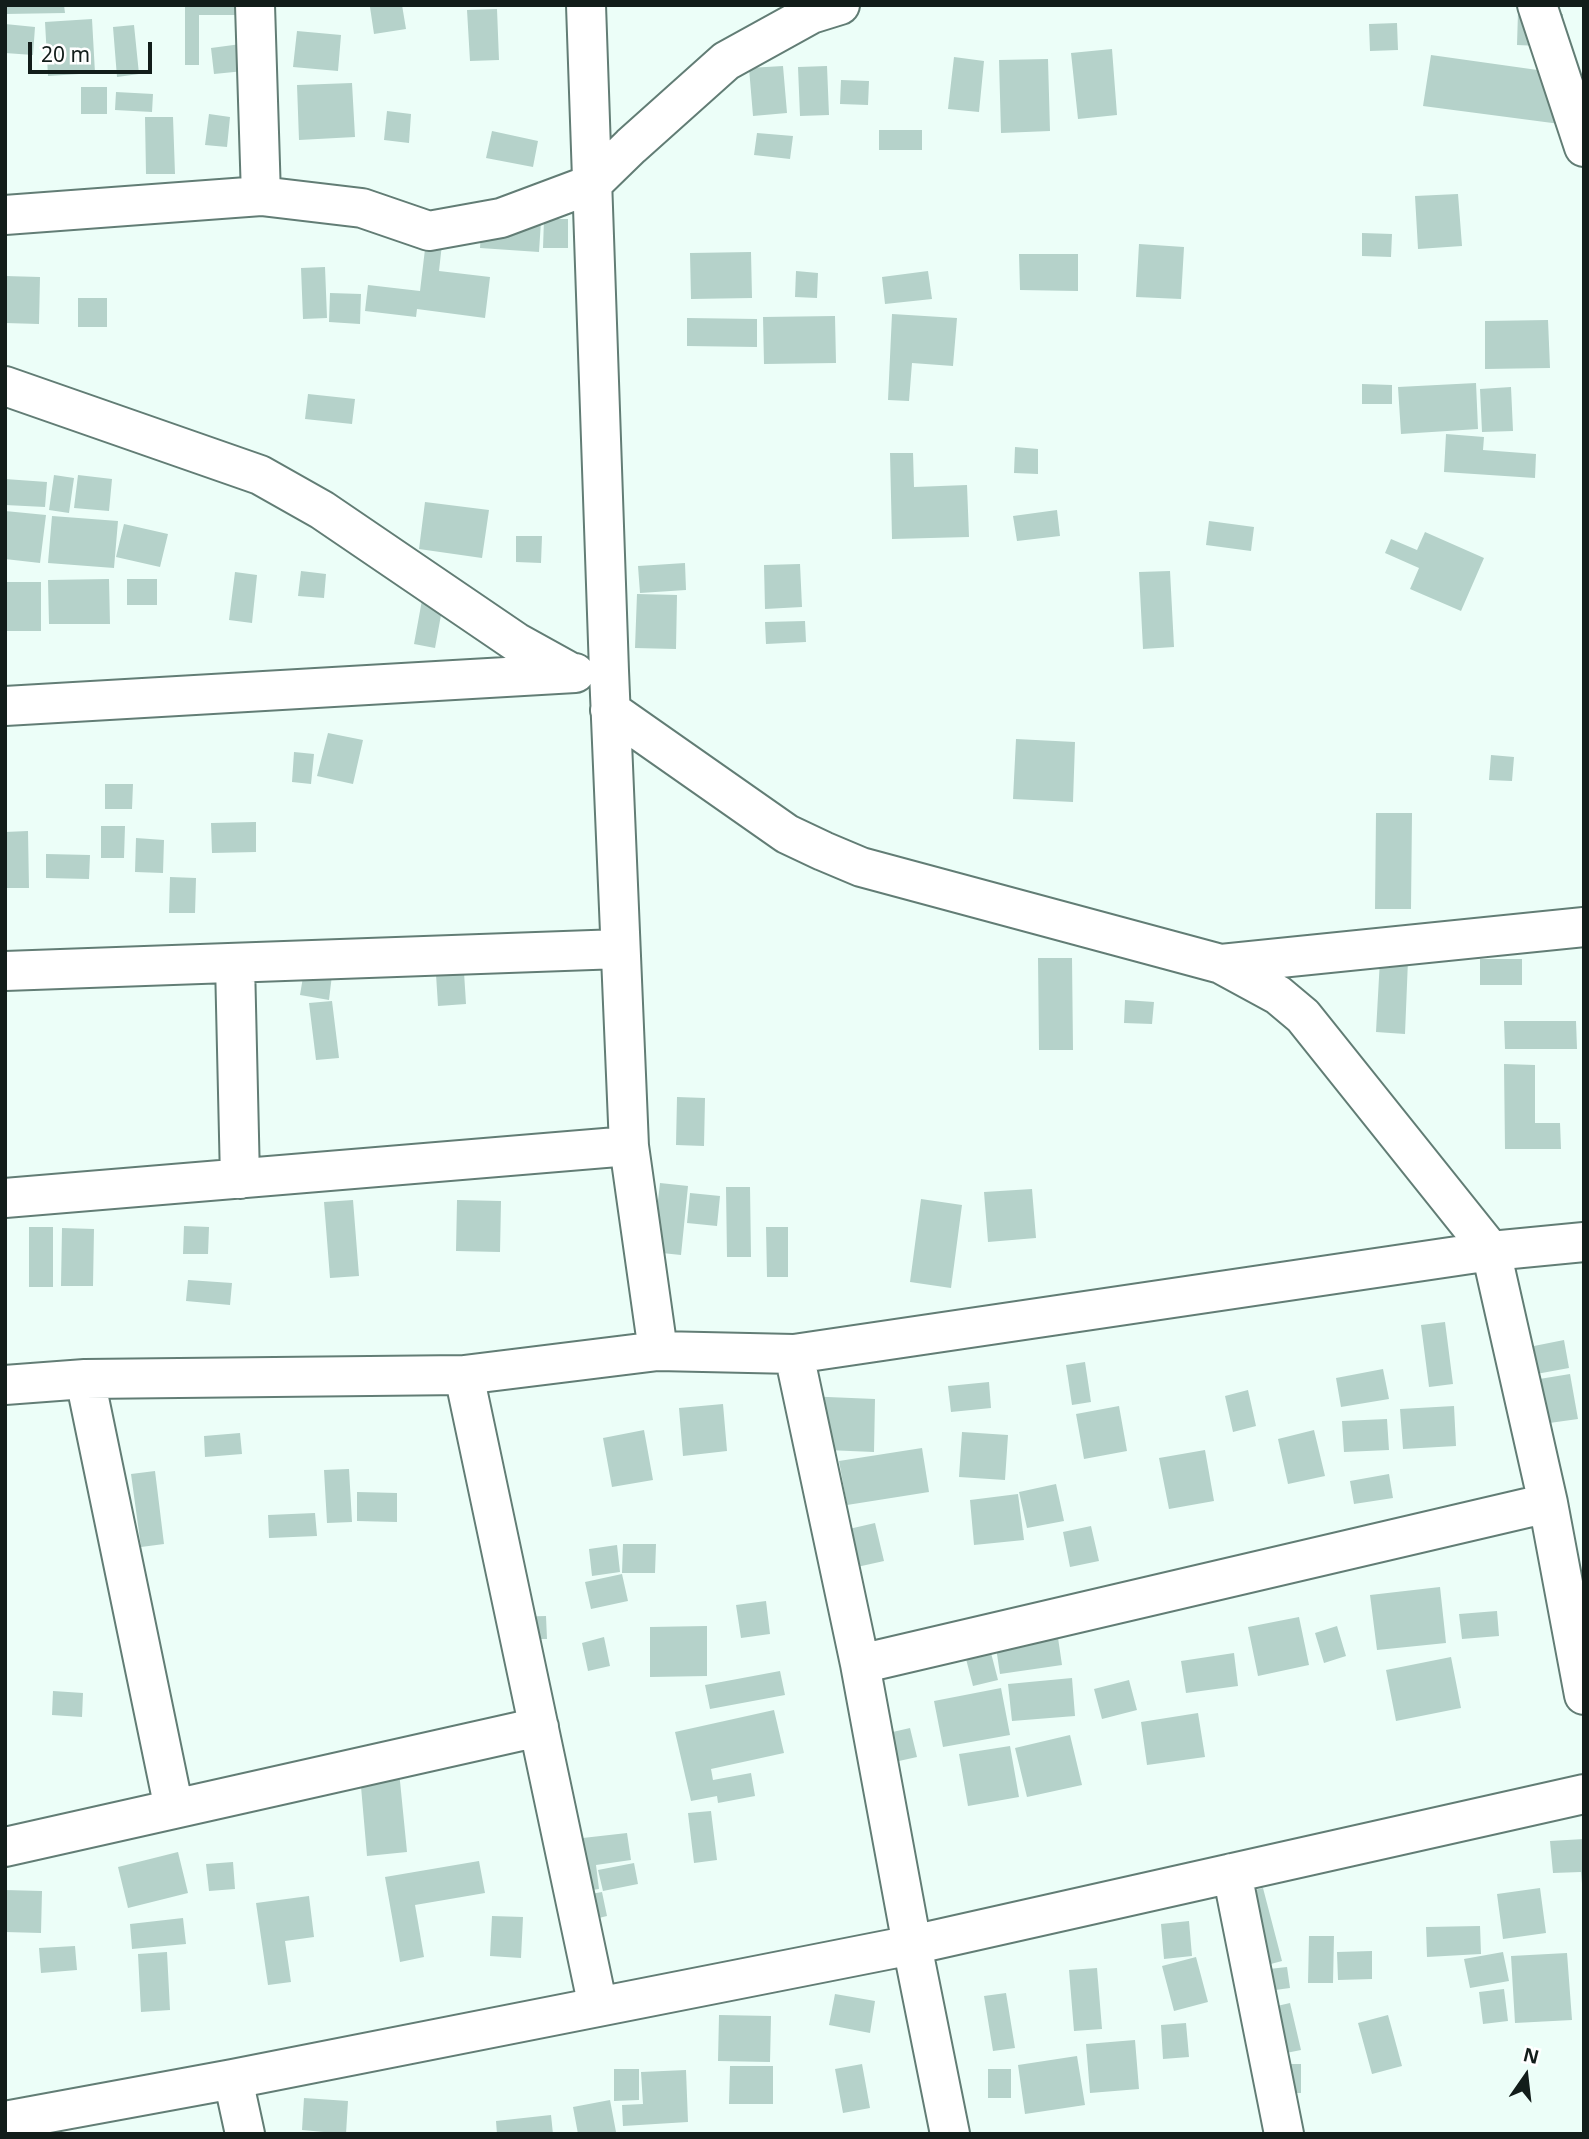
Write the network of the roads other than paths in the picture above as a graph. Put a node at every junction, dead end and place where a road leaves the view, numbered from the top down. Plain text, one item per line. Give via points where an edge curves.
1 (255, 5) edge
2 (586, 5) edge
3 (840, 5) edge
4 (1537, 5) edge
5 (1584, 147) edge
6 (592, 184) junction
7 (261, 196) junction
8 (5, 215) edge
9 (5, 386) edge
10 (590, 672) junction
11 (5, 706) edge
12 (610, 710) junction
13 (1584, 927) edge
14 (620, 949) junction
15 (235, 963) junction
16 (1221, 964) junction
17 (5, 971) edge
18 (629, 1146) junction
19 (240, 1179) junction
20 (5, 1198) edge
21 (1584, 1242) edge
22 (1491, 1251) junction
23 (657, 1351) junction
24 (794, 1354) junction
25 (464, 1374) junction
26 (85, 1379) junction
27 (5, 1385) edge
28 (1548, 1503) junction
29 (860, 1664) junction
30 (1584, 1695) edge
31 (539, 1727) junction
32 (1584, 1794) edge
33 (174, 1809) junction
34 (5, 1847) edge
35 (1232, 1873) junction
36 (912, 1945) junction
37 (598, 2007) junction
38 (233, 2079) junction
39 (5, 2121) edge
40 (245, 2134) edge
41 (950, 2134) edge
42 (1284, 2134) edge

1 - 7 street
2 - 6 street
3 - 6 street via 811,14 726,61
4 - 5 street
6 - 7 street via 501,218 429,231 362,208
6 - 10 street
7 - 8 street
9 - 10 street via 260,475 321,510 516,642
10 - 11 street
10 - 12 street
12 - 14 street
12 - 16 street via 787,834 861,867
13 - 16 street
14 - 15 street
14 - 18 street
15 - 17 street
15 - 19 street
16 - 22 street via 1278,995 1303,1016
18 - 19 street
18 - 23 street
19 - 20 street
21 - 22 street
22 - 24 street
22 - 28 street
23 - 24 street
23 - 25 street
24 - 29 street
25 - 26 street
25 - 31 street
26 - 27 street
26 - 33 street
28 - 29 street
28 - 30 street
29 - 36 street
31 - 33 street
31 - 37 street
32 - 35 street
33 - 34 street
35 - 36 street
35 - 42 street
36 - 37 street
36 - 41 street
37 - 38 street
38 - 39 street
38 - 40 street

